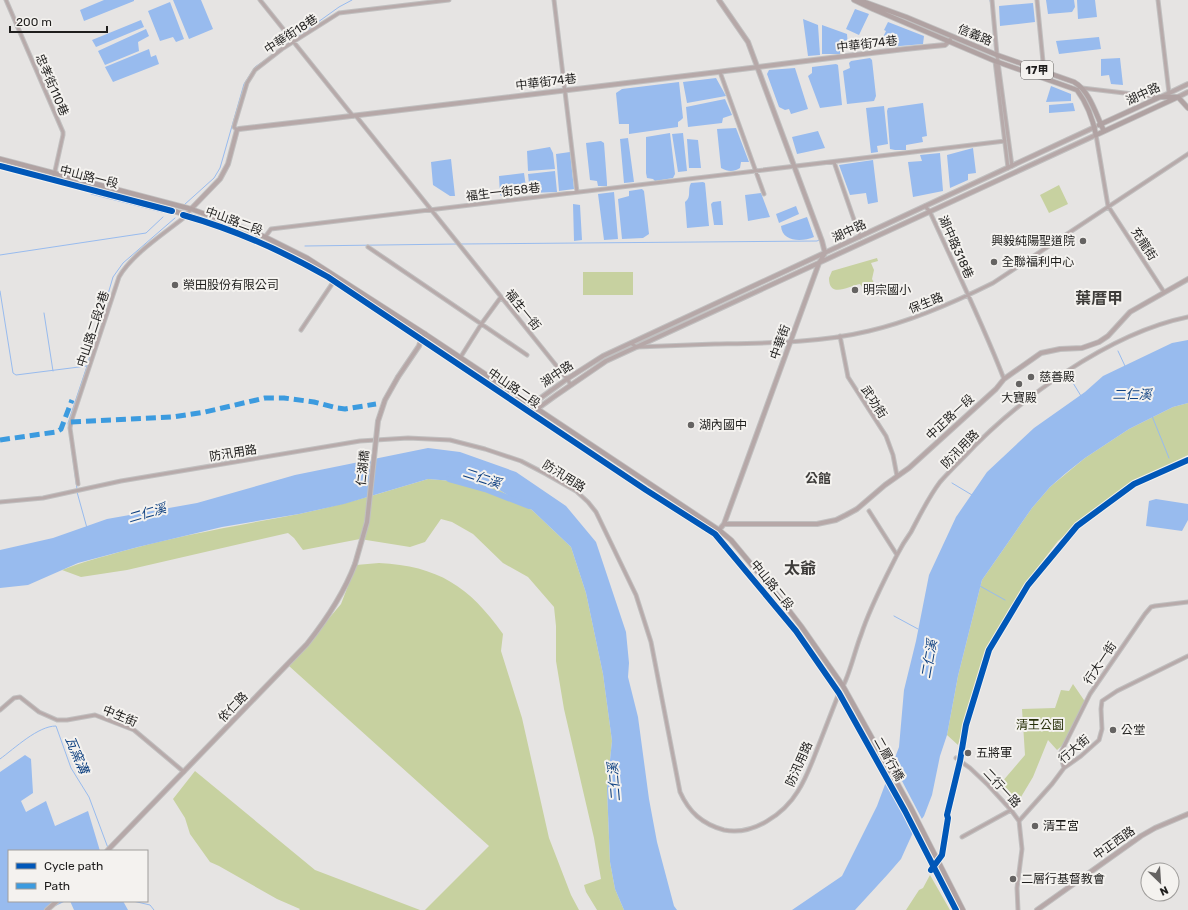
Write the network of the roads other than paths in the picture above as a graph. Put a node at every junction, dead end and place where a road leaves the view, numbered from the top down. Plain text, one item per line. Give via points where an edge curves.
1 (6, 0) edge
2 (260, 0) edge
3 (449, 0) edge
4 (554, 0) edge
5 (720, 0) edge
6 (854, 0) edge
7 (859, 0) edge
8 (992, 0) edge
9 (1036, 0) edge
10 (1158, 0) edge
11 (953, 37) junction
12 (293, 42) junction
13 (949, 42) junction
14 (998, 56) junction
15 (997, 61) junction
16 (757, 67) junction
17 (720, 72) junction
18 (1044, 72) junction
19 (1188, 84) edge
20 (1082, 88) junction
21 (565, 90) junction
22 (1188, 92) edge
23 (1169, 93) junction
24 (1160, 97) junction
25 (1178, 97) junction
26 (1188, 108) edge
27 (354, 116) junction
28 (1101, 124) junction
29 (1095, 127) junction
30 (237, 130) junction
31 (1104, 131) junction
32 (1096, 135) junction
33 (1005, 141) junction
34 (1188, 154) edge
35 (0, 159) edge
36 (834, 162) junction
37 (0, 166) edge
38 (794, 167) junction
39 (1010, 167) junction
40 (756, 170) junction
41 (55, 174) junction
42 (54, 180) junction
43 (577, 192) junction
44 (764, 194) dead end
45 (175, 206) joint
46 (925, 206) junction
47 (1108, 206) junction
48 (189, 209) junction
49 (430, 210) junction
50 (172, 211) joint
51 (930, 212) junction
52 (185, 215) junction
53 (265, 237) junction
54 (860, 237) junction
55 (368, 247) dead end
56 (825, 253) junction
57 (819, 263) junction
58 (1188, 279) edge
59 (334, 281) junction
60 (1164, 292) junction
61 (968, 296) junction
62 (501, 297) junction
63 (1188, 317) edge
64 (482, 323) junction
65 (301, 330) dead end
66 (424, 334) junction
67 (840, 336) junction
68 (420, 340) junction
69 (790, 343) junction
70 (632, 344) junction
71 (637, 347) junction
72 (527, 355) dead end
73 (460, 358) junction
74 (567, 379) junction
75 (1004, 379) junction
76 (571, 385) junction
77 (532, 405) junction
78 (537, 409) junction
79 (528, 410) junction
80 (533, 414) junction
81 (897, 476) junction
82 (78, 484) dead end
83 (0, 502) edge
84 (869, 511) dead end
85 (724, 524) junction
86 (719, 530) junction
87 (715, 534) junction
88 (897, 555) junction
89 (355, 564) joint
90 (1188, 602) edge
91 (801, 626) joint
92 (796, 631) joint
93 (1188, 656) edge
94 (843, 686) junction
95 (839, 693) junction
96 (0, 710) edge
97 (956, 758) dead end
98 (1064, 768) junction
99 (184, 772) junction
100 (1011, 810) junction
101 (1188, 814) edge
102 (1019, 821) junction
103 (962, 837) dead end
104 (109, 849) edge
105 (57, 902) edge
106 (47, 910) edge
107 (956, 910) edge
108 (963, 910) edge
109 (1018, 910) edge
110 (1037, 910) edge

1 - 41 street, 忠孝街110巷 via 63,132
2 - 12 street
3 - 12 street, 中華街18巷 via 339,13
4 - 21 street
5 - 16 street via 745,37
6 - 13 main road, 信義路 / 17甲
7 - 11 main road, 信義路 / 17甲
8 - 14 street
9 - 18 street
10 - 23 street
11 - 13 street
11 - 14 main road, 信義路 / 17甲
12 - 27 street
12 - 30 street, 中華街18巷 via 264,62 251,76 235,123 234,127
13 - 15 main road, 信義路 / 17甲
13 - 16 street, 中華街74巷 via 945,45
14 - 15 street
14 - 18 main road, 信義路 / 17甲
15 - 29 main road, 信義路 / 17甲 via 1072,88 1079,94
15 - 33 street
15 - 39 street
16 - 17 street, 中華街74巷
16 - 38 street
17 - 21 street, 中華街74巷
17 - 40 street
18 - 20 main road, 信義路 / 17甲 via 1074,82
19 - 23 street, 湖中路
20 - 24 street, 信義路
20 - 28 main road
21 - 27 street, 中華街74巷
21 - 43 street
22 - 25 street, 湖中路
23 - 24 street, 湖中路
24 - 25 main road, 信義路
24 - 28 main road, 湖中路
25 - 26 main road
25 - 31 main road, 湖中路
27 - 30 street, 中華街74巷
27 - 49 street
28 - 29 main road, 湖中路
28 - 31 main road
29 - 32 main road, 17甲
29 - 39 street, 湖中路
30 - 48 street via 228,164 220,180
31 - 32 main road, 湖中路
32 - 47 street
32 - 51 street, 湖中路
33 - 36 street
33 - 39 street
34 - 47 street, 保生路
35 - 41 main road, 中山路一段
36 - 38 street
36 - 54 street
37 - 42 main road, 中山路一段
38 - 40 street
38 - 56 street
39 - 46 street, 湖中路
40 - 43 street
40 - 44 street
41 - 42 street, 忠孝街110巷
41 - 45 main road, 中山路一段
42 - 50 main road, 中山路一段
43 - 49 street, 福生一街58巷
45 - 48 main road, 中山路二段
46 - 51 street, 湖中路318巷
46 - 54 street, 湖中路
47 - 60 street, 充龍街
47 - 61 street, 保生路 via 1005,276
48 - 52 street, 中山路二段2巷
48 - 53 main road, 中山路二段
49 - 53 street, 福生一街58巷 via 271,229
49 - 62 street, 福生一街
50 - 52 main road, 中山路二段
51 - 57 street, 湖中路
51 - 61 street, 湖中路318巷
52 - 59 main road, 中山路二段 via 264,243
52 - 82 street, 中山路二段2巷 via 133,258 119,277 71,422
53 - 66 main road, 中山路二段 via 330,272
54 - 56 street, 湖中路
55 - 64 street
56 - 57 street, 中華街
56 - 70 street, 湖中路
57 - 69 street, 中華街
57 - 71 street, 湖中路
58 - 60 street, 中正路一段
59 - 65 street
59 - 68 main road, 中山路二段
60 - 75 street, 中正路一段 via 1130,312 1099,342 1082,348 1041,353
61 - 67 street, 保生路 via 902,322
61 - 75 street, 湖中路318巷
62 - 64 street
62 - 74 street, 福生一街
63 - 88 street, 防汛用路 via 1160,325 1115,344 1024,402 978,442 941,481
64 - 72 street
64 - 73 street
66 - 68 street, 仁湖橋
66 - 73 main road, 中山路二段
67 - 69 street, 保生路
67 - 81 street, 武功街 via 848,377 886,436
68 - 79 main road, 中山路二段
68 - 89 street, 仁湖橋, bridge via 419,346 385,400 380,414 367,522
69 - 71 street, 保生路
69 - 85 street, 中華街
70 - 71 street
70 - 74 street, 湖中路 via 604,356
71 - 76 street, 湖中路 via 606,361
73 - 77 main road, 中山路二段
74 - 76 street, 福生一街
74 - 77 street, 湖中路
75 - 81 street, 中正路一段 via 928,451
76 - 78 street, 湖中路
77 - 78 main road, 中山路二段
77 - 79 street, 湖中路
78 - 80 street, 湖中路
78 - 86 main road, 中山路二段
79 - 80 main road, 中山路二段
80 - 87 main road, 中山路二段
81 - 85 street, 中正路一段 via 857,509 836,520 807,525
83 - 95 street, 防汛用路 via 43,498 122,481 360,441 408,438 450,440 521,461 576,491 596,512 636,595 651,642 680,792 691,811 706,824 729,831 748,829 769,820 782,810 798,792 805,778
84 - 88 street
85 - 86 street
86 - 87 street
86 - 91 main road, 中山路二段 via 750,562
87 - 92 main road, 中山路二段
88 - 94 street, 防汛用路 via 861,633
89 - 99 street, 依仁路 via 332,609 307,644
90 - 98 street, 行大一街 via 1152,607 1145,614 1083,707 1060,754
91 - 94 main road, 二層行橋
92 - 95 main road, 二層行橋
93 - 98 street, 行大街 via 1102,701 1102,729 1099,740
94 - 108 main road, 二層行橋 via 911,808
95 - 107 main road, 二層行橋 via 905,811
96 - 99 street, 中生街 via 14,698 20,697 40,712 57,720 95,715 134,730
97 - 100 street, 二行一路 via 974,772
98 - 102 street, 行大街
99 - 104 street, 依仁路
100 - 102 street, 二行一路
100 - 103 street
101 - 110 street, 中正西路 via 1141,836
102 - 109 street, 二行一路 via 1022,849 1017,888
105 - 106 street

